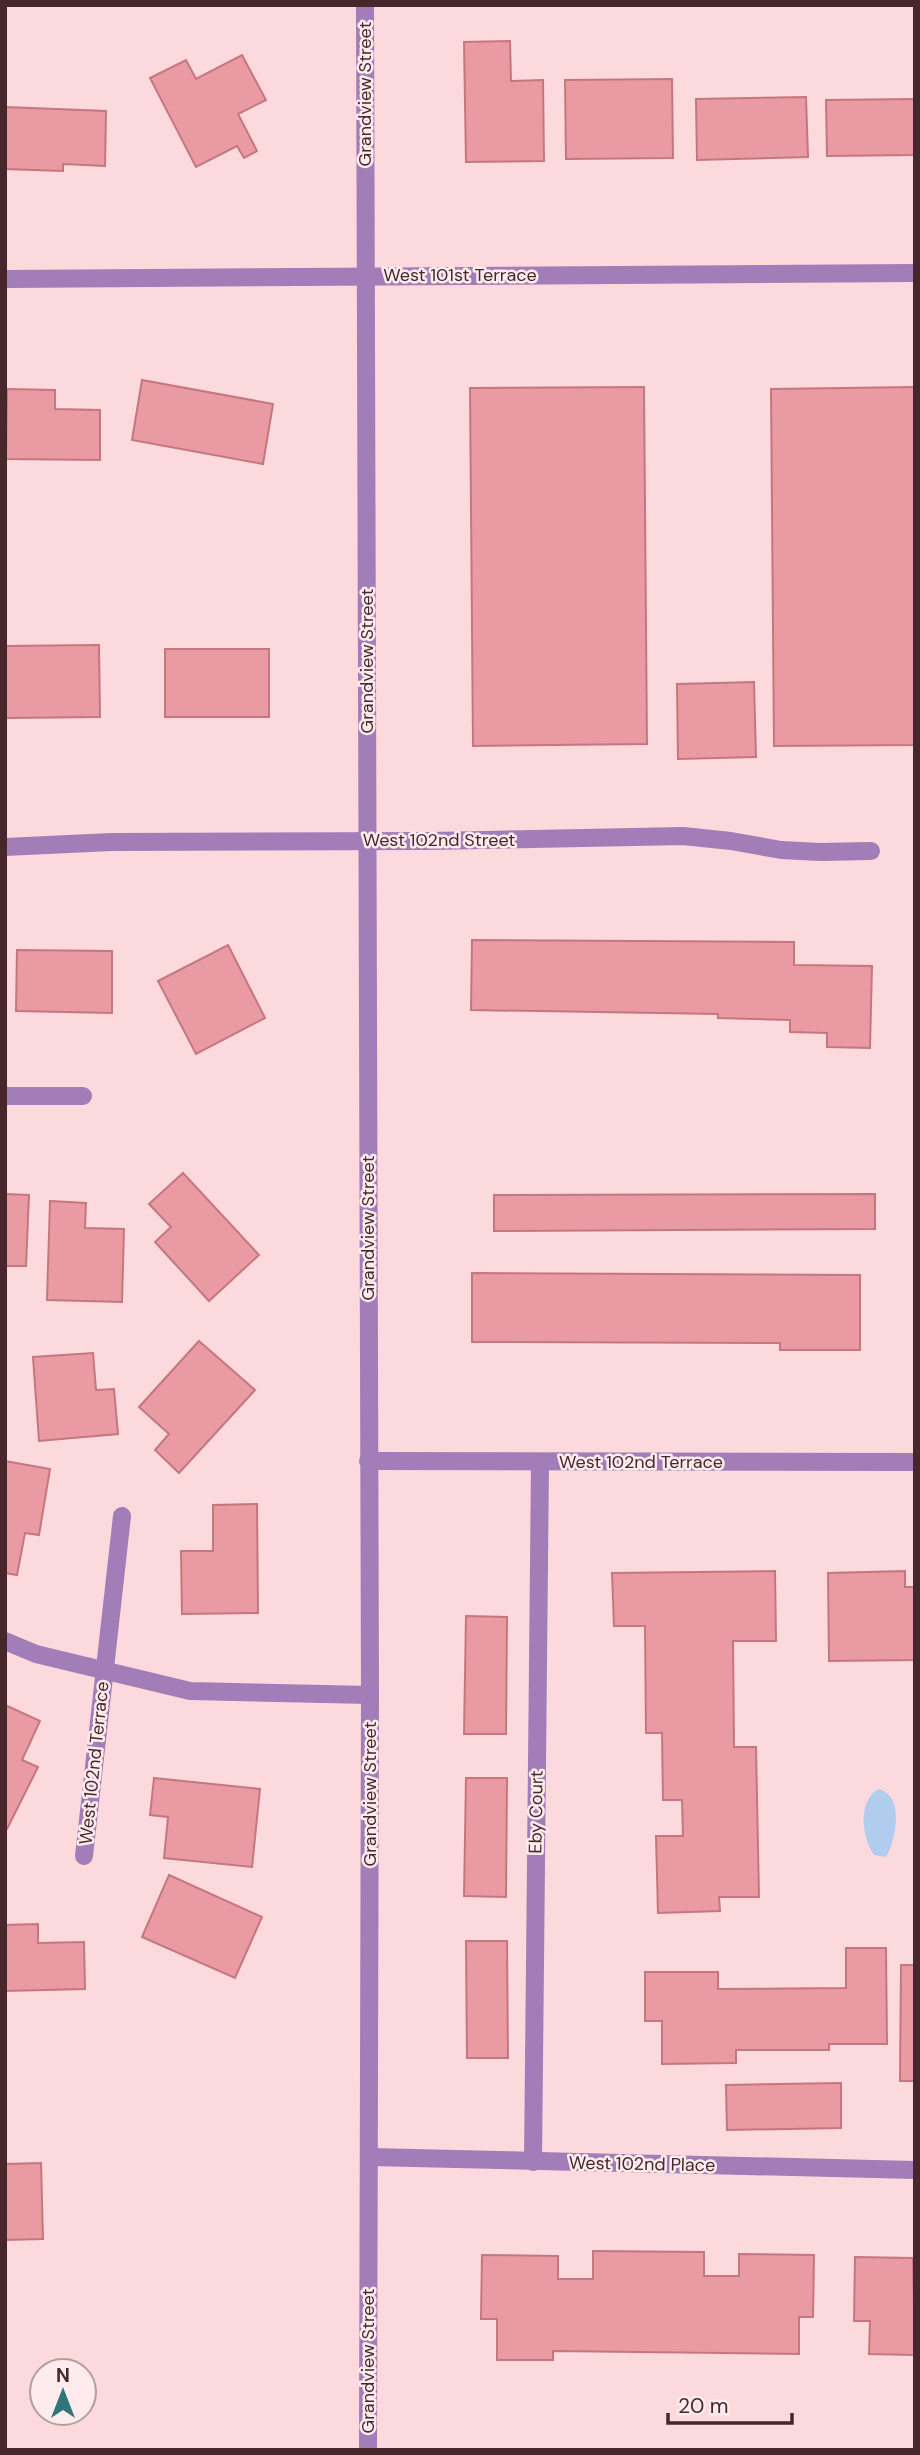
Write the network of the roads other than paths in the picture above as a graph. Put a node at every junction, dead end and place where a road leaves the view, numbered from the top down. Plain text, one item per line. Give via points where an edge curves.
1 (365, 5) edge
2 (915, 273) edge
3 (366, 276) junction
4 (5, 279) edge
5 (367, 841) junction
6 (5, 847) edge
7 (871, 851) dead end
8 (5, 1096) edge
9 (83, 1096) dead end
10 (368, 1461) junction
11 (915, 1462) edge
12 (540, 1463) junction
13 (122, 1516) dead end
14 (5, 1641) edge
15 (105, 1670) junction
16 (370, 1695) junction
17 (84, 1856) dead end
18 (370, 2157) junction
19 (533, 2162) junction
20 (915, 2170) edge
21 (368, 2450) edge

1 - 3 street, Grandview Street
2 - 3 street, West 101st Terrace
3 - 4 street, West 101st Terrace
3 - 5 street, Grandview Street
5 - 6 street, West 102nd Street
5 - 7 street, West 102nd Street via 683,836 781,850
5 - 10 street, Grandview Street
8 - 9 street
10 - 12 street, West 102nd Terrace
10 - 16 street, Grandview Street
11 - 12 street, West 102nd Terrace
12 - 19 street, Eby Court
13 - 15 street, West 102nd Terrace
14 - 15 street, West 102nd Terrace via 36,1654
15 - 16 street, West 102nd Terrace via 190,1691
15 - 17 street, West 102nd Terrace
16 - 18 street, Grandview Street
18 - 19 street, West 102nd Place
18 - 21 street, Grandview Street
19 - 20 street, West 102nd Place

